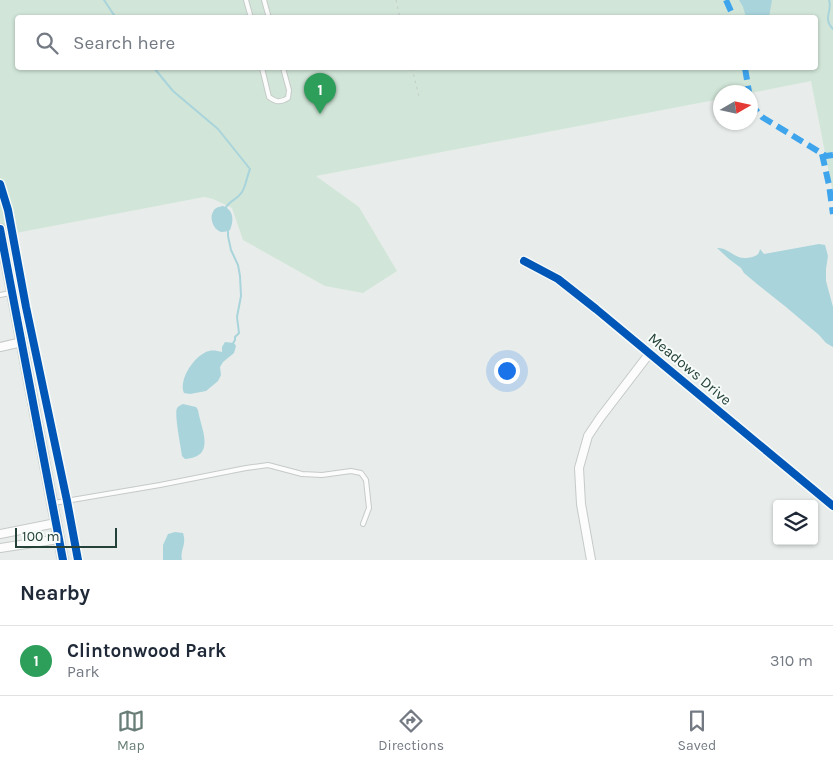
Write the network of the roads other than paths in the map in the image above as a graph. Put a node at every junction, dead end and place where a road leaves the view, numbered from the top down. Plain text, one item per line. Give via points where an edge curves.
1 (246, 0) edge
2 (264, 0) edge
3 (249, 15) edge
4 (268, 15) edge
5 (262, 70) edge
6 (284, 70) edge
7 (0, 229) edge
8 (524, 261) dead end
9 (12, 293) junction
10 (0, 295) edge
11 (22, 342) junction
12 (0, 347) edge
13 (649, 354) junction
14 (52, 503) junction
15 (833, 506) edge
16 (56, 523) junction
17 (363, 524) dead end
18 (0, 534) edge
19 (59, 539) junction
20 (0, 548) edge
21 (63, 560) edge
22 (591, 560) edge

1 - 3 lane
2 - 4 lane
5 - 6 lane via 269,97 276,102 288,98
7 - 9 street
8 - 13 street, Meadows Drive via 558,279
9 - 10 lane
9 - 11 street
11 - 12 street
11 - 14 street
13 - 15 street, Meadows Drive
13 - 22 street via 588,436 579,468 581,504
14 - 16 street
14 - 17 lane via 268,465 302,474 322,475 351,470 362,473 366,480 369,508
16 - 18 street
16 - 19 street
19 - 20 street
19 - 21 street

